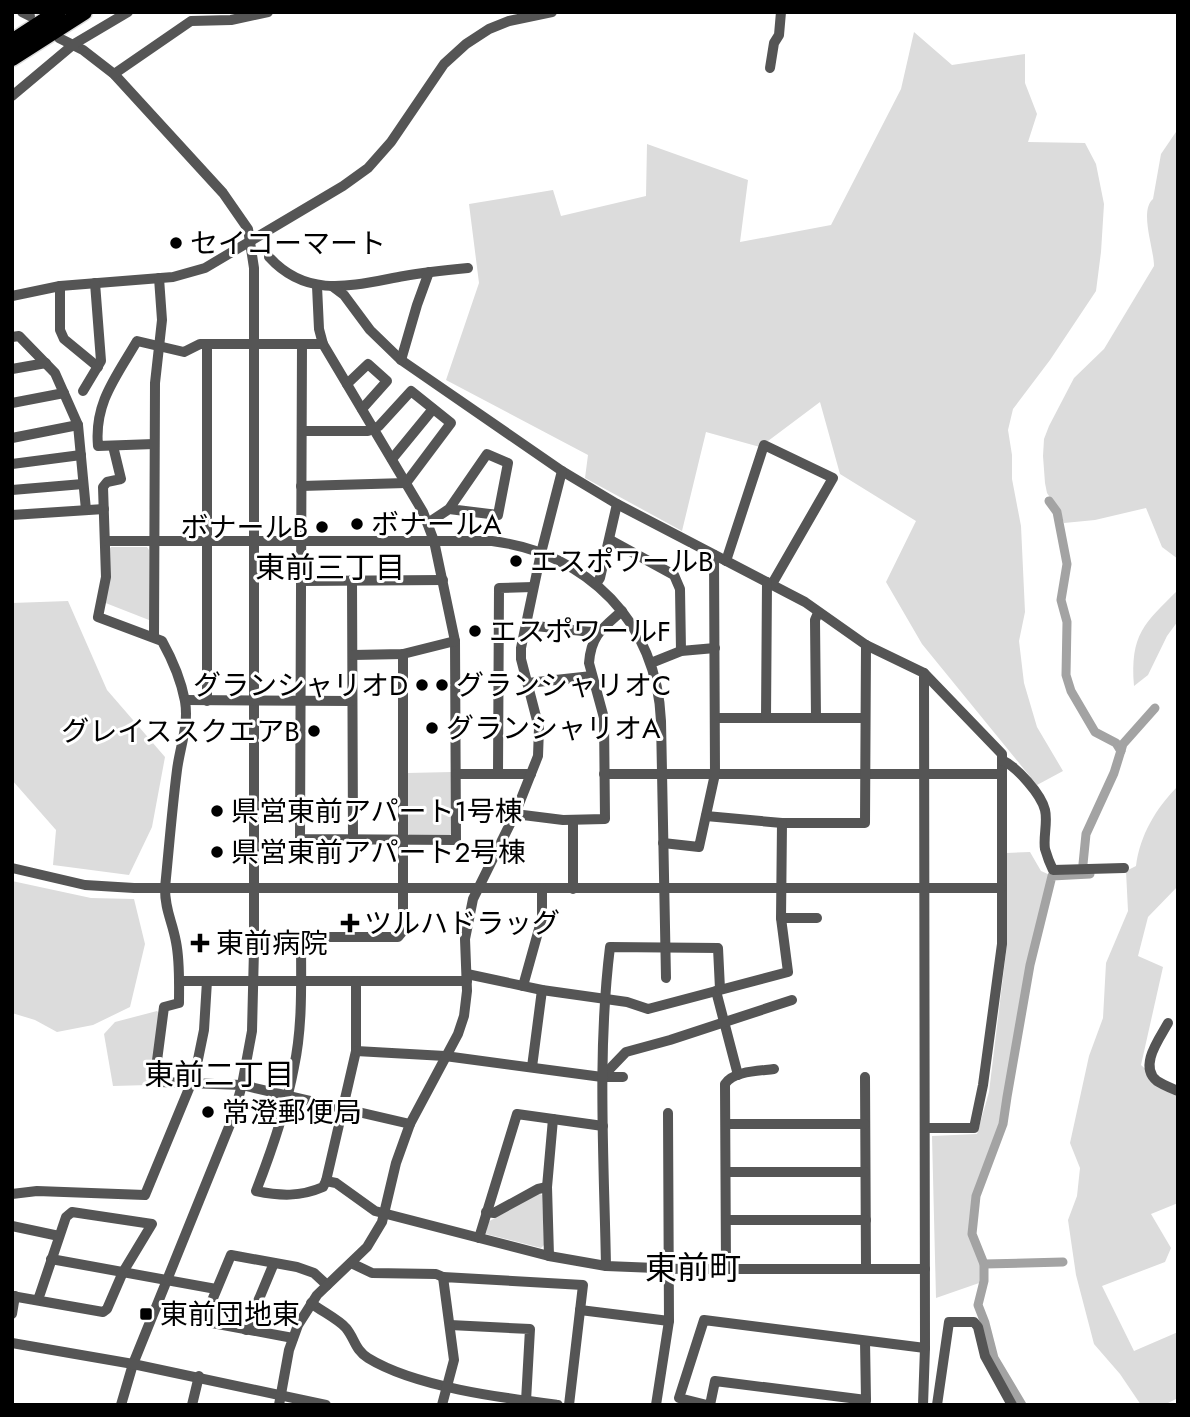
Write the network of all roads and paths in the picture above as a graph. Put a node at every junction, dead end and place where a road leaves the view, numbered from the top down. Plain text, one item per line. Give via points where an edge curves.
1 (58, 12) edge
2 (84, 12) edge
3 (128, 12) edge
4 (268, 12) edge
5 (552, 12) edge
6 (781, 12) edge
7 (505, 17) edge
8 (59, 38) dead end
9 (12, 42) edge
10 (74, 44) junction
11 (12, 58) edge
12 (770, 68) dead end
13 (114, 74) junction
14 (12, 96) edge
15 (251, 241) junction
16 (269, 257) dead end
17 (468, 268) dead end
18 (429, 272) junction
19 (159, 278) junction
20 (95, 283) junction
21 (60, 286) junction
22 (317, 286) junction
23 (332, 286) junction
24 (12, 296) edge
25 (12, 337) edge
26 (207, 344) junction
27 (254, 344) junction
28 (302, 344) junction
29 (323, 345) junction
30 (159, 346) junction
31 (401, 360) junction
32 (46, 363) junction
33 (97, 367) junction
34 (12, 369) edge
35 (347, 384) junction
36 (83, 391) dead end
37 (64, 393) junction
38 (12, 403) edge
39 (362, 409) junction
40 (433, 409) junction
41 (78, 425) junction
42 (374, 428) junction
43 (302, 431) junction
44 (12, 438) edge
45 (154, 444) junction
46 (113, 446) junction
47 (81, 455) junction
48 (392, 459) junction
49 (12, 464) edge
50 (562, 471) junction
51 (406, 483) junction
52 (83, 484) junction
53 (301, 486) junction
54 (12, 490) edge
55 (617, 504) junction
56 (104, 509) junction
57 (449, 509) junction
58 (86, 510) junction
59 (12, 515) edge
60 (428, 523) junction
61 (254, 540) junction
62 (301, 540) junction
63 (610, 540) junction
64 (106, 541) junction
65 (154, 541) junction
66 (207, 541) junction
67 (434, 541) junction
68 (541, 553) junction
69 (714, 555) junction
70 (726, 561) junction
71 (352, 580) junction
72 (443, 580) junction
73 (301, 581) junction
74 (769, 583) junction
75 (596, 584) junction
76 (533, 587) junction
77 (622, 611) junction
78 (818, 613) junction
79 (526, 625) junction
80 (596, 635) junction
81 (154, 637) junction
82 (455, 640) junction
83 (866, 645) junction
84 (715, 648) junction
85 (681, 651) junction
86 (403, 653) junction
87 (353, 655) junction
88 (651, 663) junction
89 (924, 673) junction
90 (592, 677) junction
91 (528, 683) junction
92 (185, 700) junction
93 (207, 701) junction
94 (254, 701) junction
95 (301, 701) junction
96 (352, 701) junction
97 (715, 718) junction
98 (766, 718) junction
99 (816, 718) junction
100 (865, 718) junction
101 (1002, 760) junction
102 (456, 774) junction
103 (498, 774) junction
104 (531, 774) junction
105 (604, 774) junction
106 (662, 774) junction
107 (715, 774) junction
108 (866, 774) junction
109 (924, 774) junction
110 (1001, 774) junction
111 (515, 814) junction
112 (706, 816) junction
113 (573, 820) junction
114 (782, 823) junction
115 (353, 840) junction
116 (403, 841) junction
117 (663, 843) junction
118 (12, 868) edge
119 (1124, 868) dead end
120 (165, 888) junction
121 (403, 888) junction
122 (573, 888) junction
123 (664, 888) junction
124 (924, 888) junction
125 (1001, 888) junction
126 (254, 889) junction
127 (477, 889) junction
128 (542, 889) junction
129 (781, 889) junction
130 (781, 918) junction
131 (817, 918) dead end
132 (665, 946) junction
133 (467, 977) junction
134 (666, 978) dead end
135 (180, 981) junction
136 (207, 981) junction
137 (253, 981) junction
138 (356, 981) junction
139 (301, 982) junction
140 (523, 986) junction
141 (542, 990) junction
142 (718, 990) junction
143 (605, 998) junction
144 (792, 1000) dead end
145 (724, 1022) junction
146 (1168, 1023) dead end
147 (356, 1051) junction
148 (445, 1056) junction
149 (532, 1067) junction
150 (774, 1069) dead end
151 (738, 1075) junction
152 (602, 1077) junction
153 (623, 1077) dead end
154 (865, 1077) dead end
155 (192, 1082) junction
156 (242, 1085) junction
157 (1178, 1091) edge
158 (288, 1096) junction
159 (342, 1108) junction
160 (668, 1113) dead end
161 (553, 1119) junction
162 (410, 1124) junction
163 (726, 1124) junction
164 (865, 1124) junction
165 (603, 1126) junction
166 (925, 1128) junction
167 (726, 1172) junction
168 (865, 1172) junction
169 (326, 1181) junction
170 (547, 1187) junction
171 (12, 1194) edge
172 (486, 1212) junction
173 (384, 1213) junction
174 (726, 1220) junction
175 (866, 1220) junction
176 (12, 1226) edge
177 (59, 1236) junction
178 (479, 1238) junction
179 (549, 1256) junction
180 (51, 1259) junction
181 (274, 1262) junction
182 (351, 1262) junction
183 (606, 1266) junction
184 (670, 1269) junction
185 (726, 1269) junction
186 (866, 1269) junction
187 (925, 1269) junction
188 (123, 1272) junction
189 (443, 1276) junction
190 (168, 1279) junction
191 (327, 1285) junction
192 (216, 1289) junction
193 (14, 1296) edge
194 (38, 1300) junction
195 (311, 1303) junction
196 (580, 1310) junction
197 (12, 1314) edge
198 (669, 1321) junction
199 (450, 1325) junction
200 (246, 1329) junction
201 (293, 1338) junction
202 (865, 1341) junction
203 (12, 1343) edge
204 (925, 1348) junction
205 (133, 1364) junction
206 (199, 1376) junction
207 (447, 1385) junction
208 (280, 1399) edge
209 (526, 1401) junction
210 (865, 1402) edge
211 (121, 1405) edge
212 (192, 1405) edge
213 (326, 1405) edge
214 (442, 1405) edge
215 (558, 1405) edge
216 (569, 1405) edge
217 (656, 1405) edge
218 (709, 1405) edge
219 (923, 1405) edge
220 (937, 1405) edge
221 (1012, 1405) edge

1 - 9 highway
2 - 11 highway
3 - 10 street
4 - 13 street via 231,20 191,21
5 - 7 street
6 - 12 street
7 - 15 street via 454,54 368,168
8 - 10 street
10 - 13 street
10 - 14 street
13 - 15 street via 223,193
15 - 19 street via 205,268
15 - 27 street
16 - 22 street via 281,270
17 - 18 street
18 - 23 street
18 - 31 street
19 - 20 street
19 - 30 street
20 - 21 street
20 - 33 street via 101,361
21 - 24 street
21 - 33 street via 64,339
22 - 23 street
22 - 29 street
23 - 31 street
25 - 32 street via 19,336
26 - 27 street
26 - 30 street via 184,352
26 - 66 street
27 - 28 street
27 - 61 street
28 - 29 street
28 - 43 street
29 - 35 street
30 - 45 street
30 - 46 street via 136,341 105,397 96,428 98,446
31 - 50 street
32 - 34 street
32 - 37 street
33 - 36 street
35 - 39 street
35 - 39 street via 368,364 387,381
37 - 38 street
37 - 41 street
39 - 42 street
40 - 42 street via 411,391
40 - 48 street
40 - 51 street via 451,423
41 - 44 street
41 - 47 street
42 - 43 street
42 - 48 street
43 - 53 street
45 - 46 street
45 - 65 street
46 - 56 street via 121,479 107,482 103,488
47 - 49 street
47 - 52 street
48 - 51 street
50 - 55 street
50 - 68 street
51 - 53 street
51 - 60 street
52 - 54 street
52 - 58 street
53 - 62 street
55 - 63 street
55 - 69 street
56 - 58 street
56 - 64 street
57 - 57 street via 498,515 508,463 487,454
57 - 60 street
58 - 59 street
60 - 67 street
61 - 62 street
61 - 66 street
61 - 94 street
62 - 67 street
62 - 73 street
63 - 75 street
63 - 85 street via 674,575 680,589
64 - 65 street
64 - 81 street via 106,577 98,617
65 - 66 street
65 - 81 street
66 - 93 street
67 - 68 street via 492,541
67 - 72 street
68 - 75 street
68 - 76 street
69 - 70 street
69 - 84 street
70 - 74 street
70 - 74 street via 764,446 833,478
71 - 72 street
71 - 73 street
71 - 87 street
72 - 82 street
73 - 95 street
74 - 78 street
74 - 98 street
75 - 77 street
76 - 79 street
76 - 103 street via 499,588
77 - 80 street
77 - 88 street
78 - 83 street
78 - 99 street
79 - 80 street
79 - 91 street via 521,659
80 - 90 street via 589,655
81 - 92 street via 172,658
82 - 86 street
82 - 102 street
83 - 89 street
83 - 100 street
84 - 85 street
84 - 97 street
85 - 88 street
86 - 87 street
86 - 116 street
87 - 96 street
88 - 106 street via 661,710
89 - 101 street via 1002,754
89 - 109 street
90 - 91 street
90 - 105 street via 604,719
91 - 104 street via 539,727 538,756
92 - 93 street
92 - 120 street via 186,730 177,767
93 - 94 street
94 - 95 street
94 - 126 street
95 - 96 street
95 - 115 street via 300,839
96 - 115 street
97 - 98 street
97 - 107 street
98 - 99 street
99 - 100 street
100 - 108 street
101 - 110 street
101 - 119 street via 1028,782 1042,803 1045,849 1053,870
102 - 103 street
102 - 116 street via 456,840
103 - 104 street
104 - 111 street
105 - 106 street
105 - 113 street via 605,819
106 - 107 street
106 - 117 street
107 - 108 street
107 - 112 street
108 - 109 street
108 - 114 street via 865,823
109 - 110 street
109 - 124 street
110 - 125 street
111 - 113 street
111 - 127 street
112 - 114 street
112 - 117 street via 699,847
113 - 122 street
114 - 129 street
115 - 116 street
116 - 121 street
117 - 123 street
118 - 120 street via 85,885
120 - 126 street
120 - 135 street via 164,907 176,939
121 - 126 street
121 - 127 street
121 - 139 street via 403,931 398,937 300,937
122 - 123 street
122 - 128 street
123 - 129 street
123 - 132 street
124 - 125 street
124 - 129 street
124 - 166 street
125 - 166 street via 1002,944 974,1128
126 - 137 street
127 - 128 street
127 - 133 street via 466,927
128 - 140 street via 542,918
129 - 130 street
130 - 131 street
130 - 142 street via 788,972
132 - 134 street
132 - 142 street via 718,948
132 - 143 street via 610,947
133 - 138 street
133 - 140 street
133 - 148 street via 464,1016
135 - 136 street
135 - 155 street via 179,1003 164,1007 155,1076 160,1082
136 - 137 street
136 - 155 street via 204,1030
137 - 139 street
137 - 156 street via 252,1031
138 - 139 street
138 - 147 street
139 - 158 street
140 - 141 street
141 - 143 street
141 - 149 street
142 - 143 street via 648,1009
142 - 145 street
143 - 152 street
144 - 145 street
145 - 151 street
145 - 152 street via 626,1052
146 - 157 street via 1149,1060 1150,1072 1155,1080
147 - 148 street
147 - 159 street
148 - 149 street
148 - 162 street
149 - 152 street
150 - 151 street
151 - 163 street via 725,1084
152 - 153 street
152 - 165 street
154 - 164 street
155 - 156 street
155 - 171 street via 145,1195
156 - 158 street
156 - 190 street
158 - 159 street
158 - 169 street via 256,1191 298,1195 323,1187
159 - 162 street
159 - 169 street
160 - 184 street
161 - 165 street
161 - 170 street
161 - 172 street via 517,1114
162 - 173 street
163 - 164 street
163 - 167 street
164 - 168 street
165 - 183 street
166 - 187 street
167 - 168 street
167 - 174 street
168 - 175 street
169 - 173 street
170 - 172 street via 494,1213
170 - 179 street
172 - 178 street
173 - 178 street
173 - 182 street via 367,1247
174 - 175 street
174 - 185 street
175 - 186 street
176 - 177 street
177 - 180 street
177 - 188 street via 72,1212 152,1223
178 - 179 street
179 - 183 street
180 - 188 street
180 - 194 street
181 - 191 street via 314,1273
181 - 192 street via 232,1255
181 - 200 street
182 - 189 street via 372,1273
182 - 191 street
183 - 184 street
184 - 185 street
184 - 198 street
185 - 186 street
186 - 187 street
187 - 204 street
188 - 190 street
188 - 194 street via 103,1312
189 - 196 street via 583,1285
189 - 199 street
190 - 192 street
190 - 205 street
191 - 195 street
192 - 200 street via 207,1322
193 - 194 street
193 - 197 street
195 - 201 street
195 - 207 street via 346,1328 357,1349 368,1358 408,1376
196 - 198 street
196 - 216 street
198 - 217 street
199 - 207 street via 454,1360
199 - 209 street via 530,1329
200 - 201 street
201 - 208 street
202 - 204 street
202 - 210 street
202 - 218 street via 704,1320 679,1398
203 - 205 street
204 - 219 street
205 - 206 street
205 - 211 street
206 - 208 street
206 - 212 street
207 - 209 street
207 - 214 street
208 - 213 street
209 - 215 street
210 - 218 street via 715,1381
220 - 221 street via 949,1322 974,1322 978,1327 985,1356

